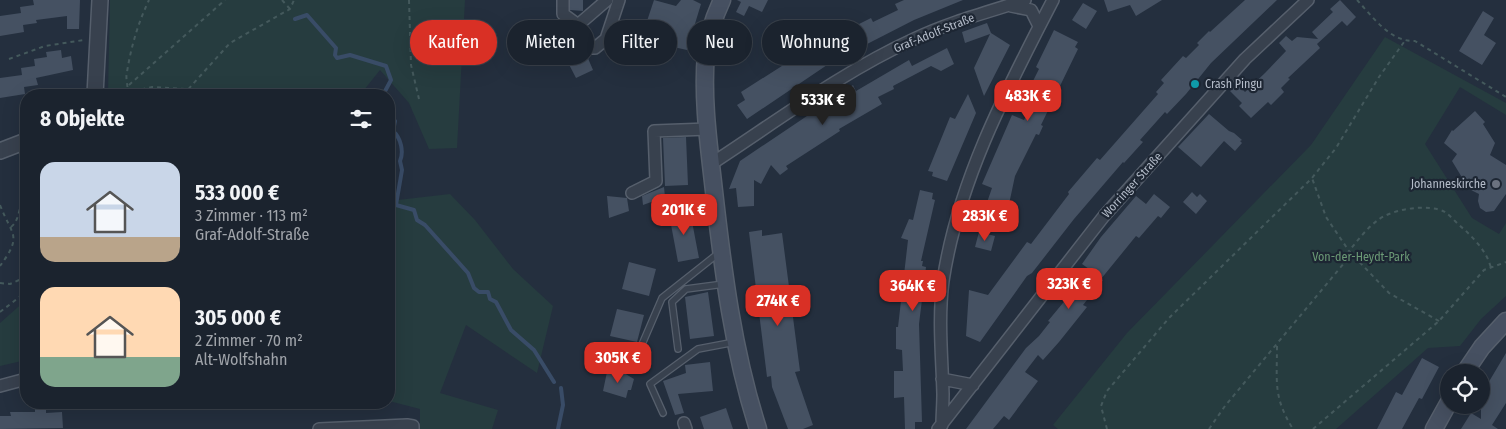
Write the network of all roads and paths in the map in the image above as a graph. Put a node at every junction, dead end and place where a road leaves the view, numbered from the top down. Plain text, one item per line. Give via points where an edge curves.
1 (100, 0) edge
2 (149, 0) edge
3 (225, 0) edge
4 (282, 0) edge
5 (294, 0) edge
6 (409, 0) edge
7 (563, 0) edge
8 (607, 0) edge
9 (619, 0) edge
10 (722, 0) edge
11 (1026, 0) edge
12 (1053, 0) edge
13 (1308, 0) edge
14 (1357, 0) edge
15 (1013, 3) edge
16 (290, 9) junction
17 (571, 20) edge
18 (582, 20) edge
19 (1039, 26) junction
20 (98, 38) junction
21 (1404, 42) junction
22 (594, 48) edge
23 (10, 58) dead end
24 (129, 85) junction
25 (95, 89) edge
26 (128, 89) edge
27 (145, 89) edge
28 (187, 89) joint
29 (1506, 97) edge
30 (419, 99) dead end
31 (708, 129) junction
32 (20, 143) edge
33 (0, 151) edge
34 (711, 164) junction
35 (1312, 178) junction
36 (632, 193) dead end
37 (0, 205) edge
38 (20, 205) edge
39 (11, 227) junction
40 (721, 251) junction
41 (1349, 251) junction
42 (1506, 262) edge
43 (0, 266) edge
44 (1490, 268) junction
45 (20, 280) edge
46 (0, 283) edge
47 (726, 284) junction
48 (20, 297) edge
49 (0, 312) edge
50 (1439, 321) junction
51 (1506, 321) edge
52 (735, 342) junction
53 (1277, 346) junction
54 (678, 349) dead end
55 (634, 363) dead end
56 (1470, 364) edge
57 (942, 379) junction
58 (20, 381) edge
59 (972, 385) junction
60 (0, 386) edge
61 (663, 412) dead end
62 (1442, 414) edge
63 (941, 427) edge
64 (319, 429) edge
65 (413, 429) edge
66 (758, 429) edge
67 (1107, 429) edge
68 (1209, 429) edge
69 (1293, 429) edge
70 (1313, 429) edge
71 (1434, 429) edge

1 - 20 street
2 - 24 path via 132,47 126,75
3 - 24 path
4 - 16 path
5 - 16 path
6 - 30 path via 411,65
7 - 17 street via 563,14
8 - 18 street
9 - 22 street via 606,39
10 - 31 main road via 711,28 706,54
11 - 15 street, Graf-Adolf-Straße
12 - 19 street
13 - 59 street, Worringer Straße via 1245,59 1104,216
14 - 21 path via 1379,25
15 - 19 street via 1031,10
15 - 34 street, Graf-Adolf-Straße via 915,38 862,66
16 - 28 path via 230,43
19 - 57 street via 983,143 965,188 952,235 943,282
20 - 23 path via 45,46
20 - 25 street
21 - 29 path via 1415,41
21 - 35 path via 1336,148
24 - 26 path
27 - 28 path
31 - 34 main road
31 - 36 street via 654,131 656,181
32 - 33 street
34 - 40 main road
35 - 41 path via 1326,217
35 - 67 path via 1169,318 1108,390 1101,406
37 - 39 path
38 - 39 path via 18,218
39 - 43 path via 14,246
40 - 47 main road
40 - 55 lane via 662,298
41 - 44 path via 1379,219 1393,213 1431,208 1444,212 1476,242 1488,259
41 - 50 path via 1389,293
41 - 53 path via 1346,262
42 - 44 path
44 - 50 path via 1484,270
45 - 46 path via 10,284
47 - 52 main road
47 - 54 lane via 686,289 672,302
48 - 49 path
50 - 70 path
51 - 56 main road
52 - 61 lane via 698,349 650,384
52 - 66 main road
53 - 68 path
53 - 69 path via 1277,390 1281,410
57 - 59 street
57 - 63 street
58 - 60 street
59 - 63 street, Worringer Straße
62 - 71 main road
64 - 65 street via 407,425

